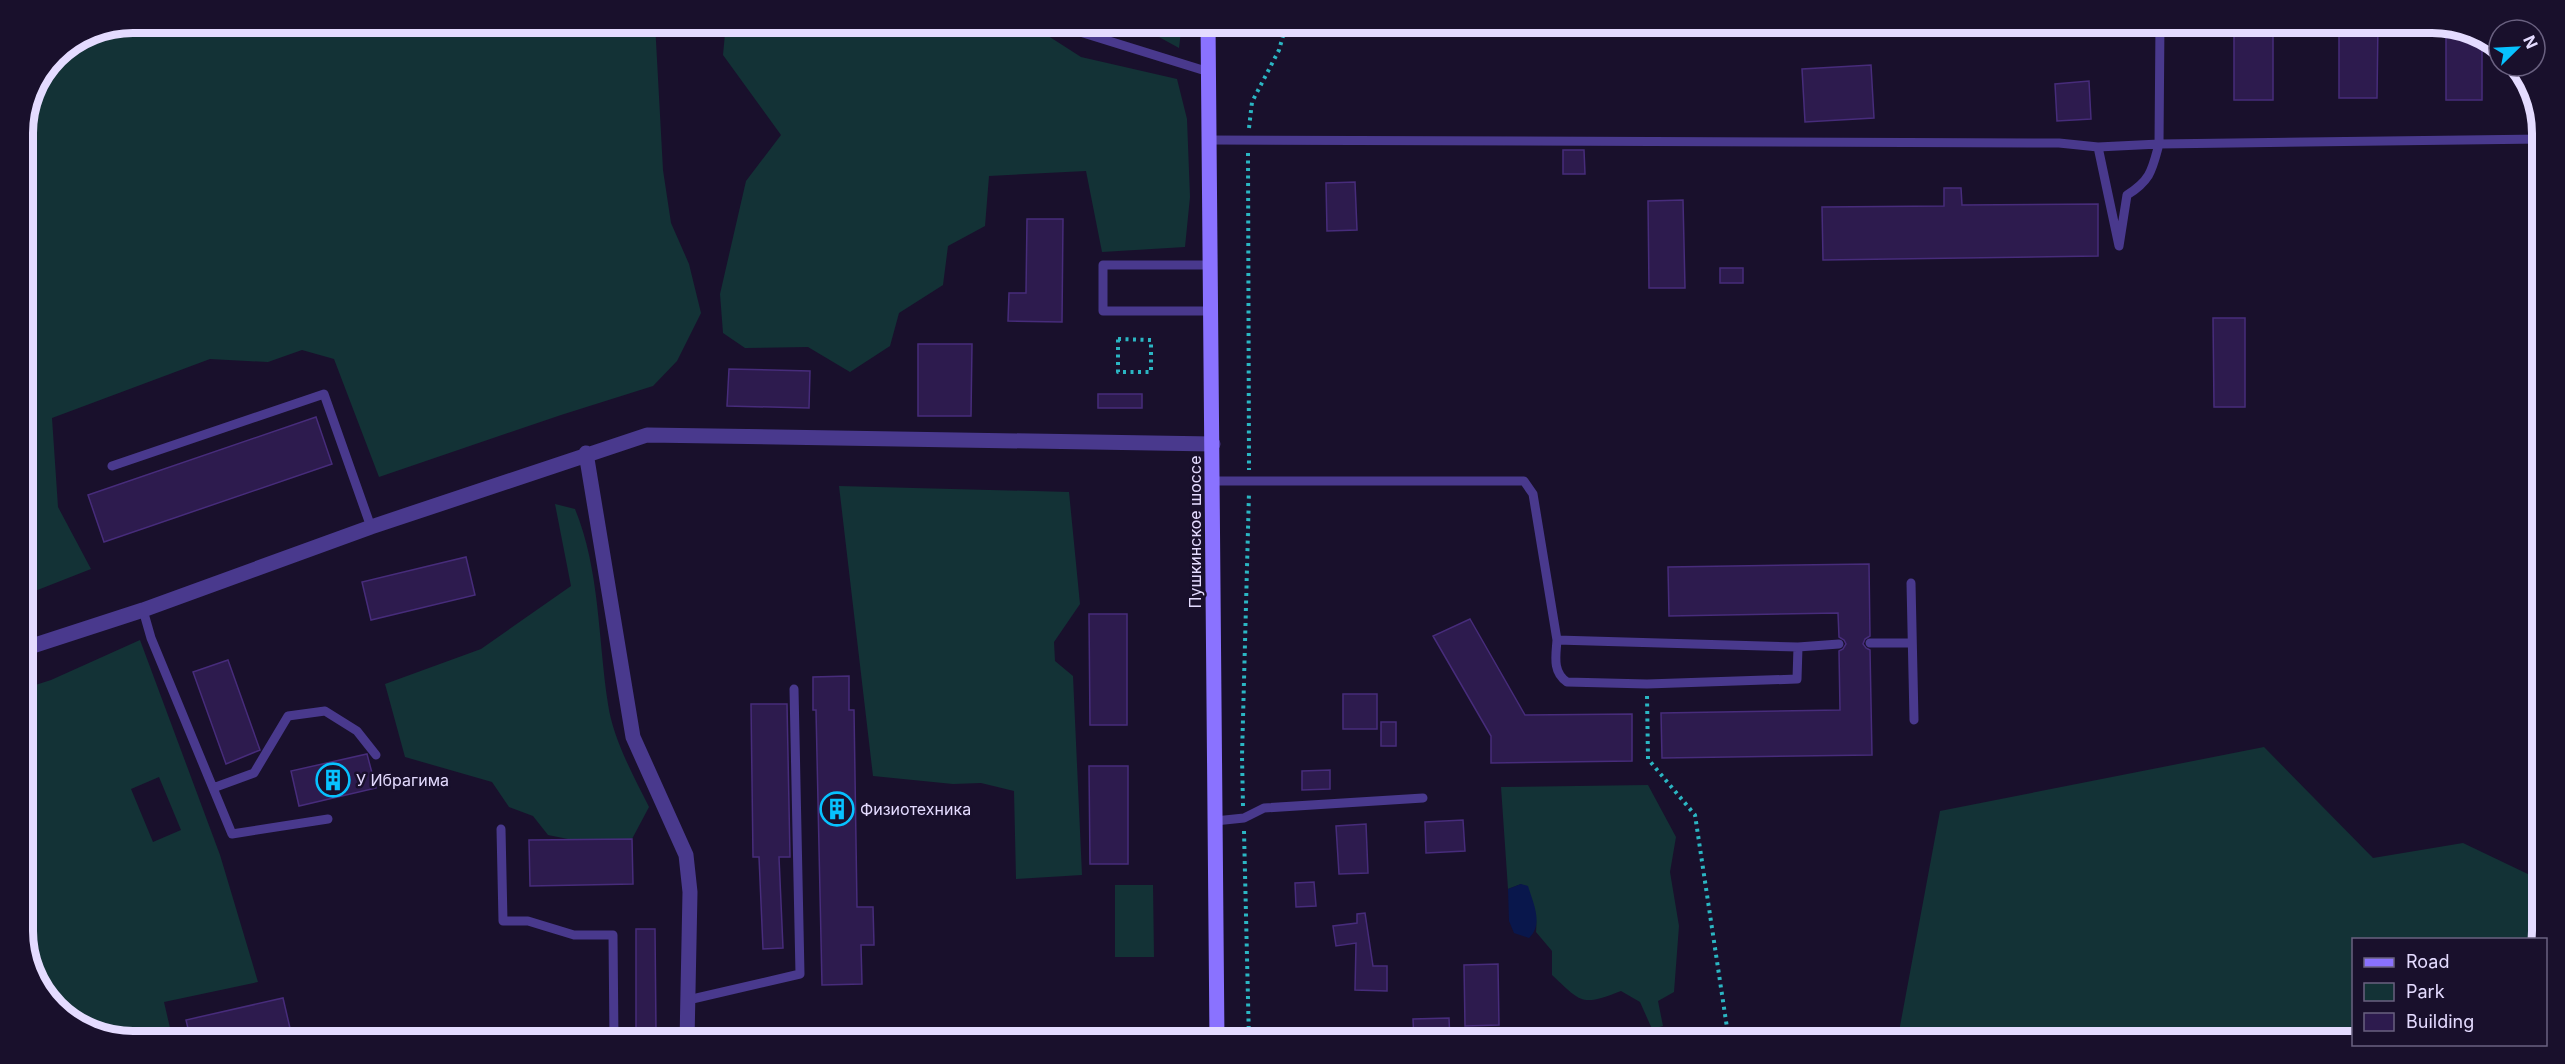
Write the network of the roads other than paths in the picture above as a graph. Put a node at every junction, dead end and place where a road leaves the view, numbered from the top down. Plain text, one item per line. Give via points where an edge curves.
1 (1083, 33) edge
2 (1208, 33) edge
3 (2160, 33) edge
4 (1209, 72) junction
5 (2532, 138) edge
6 (1209, 140) junction
7 (2159, 144) junction
8 (2098, 147) junction
9 (1210, 265) junction
10 (1211, 311) junction
11 (1213, 444) junction
12 (586, 453) junction
13 (112, 466) dead end
14 (1213, 481) junction
15 (371, 527) junction
16 (1911, 583) dead end
17 (143, 610) junction
18 (1557, 640) junction
19 (1870, 643) dead end
20 (1912, 643) junction
21 (1839, 644) dead end
22 (33, 646) edge
23 (1798, 646) junction
24 (794, 689) dead end
25 (1914, 720) dead end
26 (376, 755) dead end
27 (213, 788) junction
28 (1423, 798) dead end
29 (328, 819) dead end
30 (1215, 821) junction
31 (501, 829) dead end
32 (688, 1000) junction
33 (614, 1031) edge
34 (687, 1031) edge
35 (1217, 1031) edge

1 - 4 lane
2 - 4 main road, Пушкинское шоссе
3 - 7 lane
4 - 6 main road, Пушкинское шоссе
5 - 7 lane
6 - 8 lane via 2059,143
6 - 9 main road, Пушкинское шоссе
7 - 8 lane
7 - 8 lane via 2151,174 2127,195 2119,246
9 - 10 main road, Пушкинское шоссе
9 - 10 lane via 1103,265 1103,311
10 - 11 main road, Пушкинское шоссе
11 - 12 street via 647,435
11 - 14 main road, Пушкинское шоссе
12 - 15 street
12 - 32 street via 633,737 686,855 690,892
13 - 15 lane via 324,394
14 - 18 lane via 1524,481 1533,494
14 - 30 main road, Пушкинское шоссе
15 - 17 street
16 - 20 lane
17 - 22 street
17 - 27 lane
18 - 23 lane
18 - 23 lane via 1555,664 1567,682 1647,684 1797,679
19 - 20 lane
20 - 25 lane
21 - 23 lane
24 - 32 lane via 800,974
26 - 27 lane via 357,731 326,711 288,716 254,772
27 - 29 lane via 231,834
28 - 30 lane via 1264,808 1244,818
30 - 35 main road, Пушкинское шоссе
31 - 33 lane via 503,921 528,921 574,935 613,935
32 - 34 street

